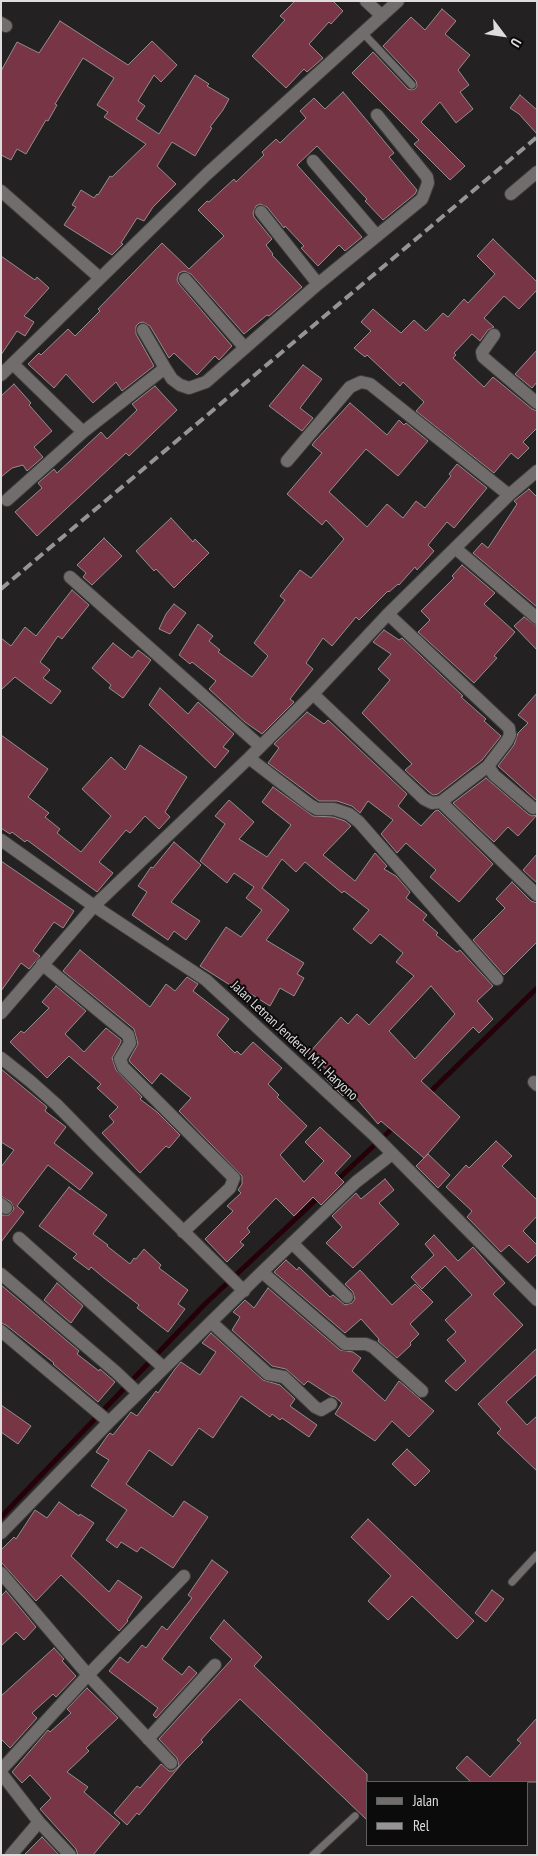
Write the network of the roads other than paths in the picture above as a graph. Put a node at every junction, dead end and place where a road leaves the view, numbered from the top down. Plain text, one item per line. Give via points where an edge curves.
1 (366, 1) edge
2 (398, 1) edge
3 (382, 16) junction
4 (363, 32) junction
5 (412, 85) dead end
6 (377, 115) dead end
7 (313, 160) dead end
8 (537, 172) edge
9 (1, 191) edge
10 (512, 194) dead end
11 (261, 212) dead end
12 (378, 236) junction
13 (100, 278) junction
14 (185, 279) dead end
15 (318, 284) junction
16 (143, 330) dead end
17 (494, 335) dead end
18 (245, 348) junction
19 (13, 364) junction
20 (165, 368) junction
21 (1, 375) edge
22 (537, 403) edge
23 (83, 432) junction
24 (287, 461) dead end
25 (537, 471) edge
26 (509, 495) junction
27 (7, 500) dead end
28 (455, 548) junction
29 (70, 577) dead end
30 (388, 614) junction
31 (537, 618) edge
32 (313, 694) junction
33 (260, 746) junction
34 (249, 758) junction
35 (488, 766) junction
36 (441, 802) junction
37 (533, 808) dead end
38 (1, 840) edge
39 (537, 895) edge
40 (94, 906) junction
41 (42, 964) junction
42 (497, 979) dead end
43 (1, 1013) edge
44 (1, 1058) edge
45 (390, 1151) junction
46 (183, 1232) junction
47 (19, 1238) dead end
48 (292, 1243) junction
49 (262, 1272) junction
50 (1, 1274) edge
51 (240, 1287) junction
52 (347, 1297) dead end
53 (537, 1300) edge
54 (211, 1322) junction
55 (1, 1331) edge
56 (161, 1364) junction
57 (134, 1389) junction
58 (422, 1391) dead end
59 (331, 1404) dead end
60 (100, 1414) junction
61 (2, 1530) edge
62 (537, 1555) edge
63 (1, 1573) edge
64 (184, 1576) dead end
65 (512, 1582) dead end
66 (215, 1665) dead end
67 (88, 1674) junction
68 (148, 1739) junction
69 (171, 1763) dead end
70 (1, 1772) edge
71 (355, 1816) dead end
72 (39, 1822) junction
73 (11, 1855) edge
74 (70, 1855) edge
75 (313, 1855) edge

1 - 3 street
2 - 3 street
3 - 4 street
4 - 5 lane
4 - 13 street via 207,174
6 - 12 street via 427,177 428,183 422,200
7 - 12 street
8 - 10 street
9 - 13 street
11 - 15 street
12 - 15 street
13 - 19 street
14 - 18 street
15 - 18 street
16 - 20 street
17 - 22 street via 482,352 484,357
18 - 20 street via 198,386 180,385
19 - 21 street
19 - 23 street
20 - 23 street
23 - 27 street
24 - 26 street via 350,387 361,382 370,384
25 - 26 street
26 - 28 street
28 - 30 street
28 - 31 street
29 - 33 street
30 - 32 street
30 - 35 street via 509,728 507,741
32 - 33 street
32 - 36 street via 424,799 432,803
33 - 34 street
34 - 40 street
34 - 42 street via 310,805 349,814 359,822
35 - 36 street
35 - 37 street
36 - 39 street
38 - 40 street, Jalan Letnan Jenderal M.T. Haryono
40 - 41 street
40 - 45 street, Jalan Letnan Jenderal M.T. Haryono via 206,980
41 - 43 street
41 - 46 street via 128,1035 130,1043 120,1060 123,1067 234,1178 230,1188
44 - 46 street via 57,1105
45 - 48 street
45 - 53 street, Jalan Letnan Jenderal M.T. Haryono
46 - 51 street
47 - 56 street
48 - 49 street
48 - 52 street
49 - 51 street
49 - 58 street via 345,1344 373,1347
50 - 57 street
51 - 54 street
54 - 56 street
54 - 59 street via 268,1374 284,1377 315,1407 322,1410
55 - 60 street
56 - 57 street
57 - 60 street
60 - 61 street
62 - 65 lane
63 - 67 street
64 - 67 street
66 - 68 street
67 - 68 street
67 - 70 street
68 - 69 street
70 - 72 street
71 - 75 lane
72 - 73 street
72 - 74 street

